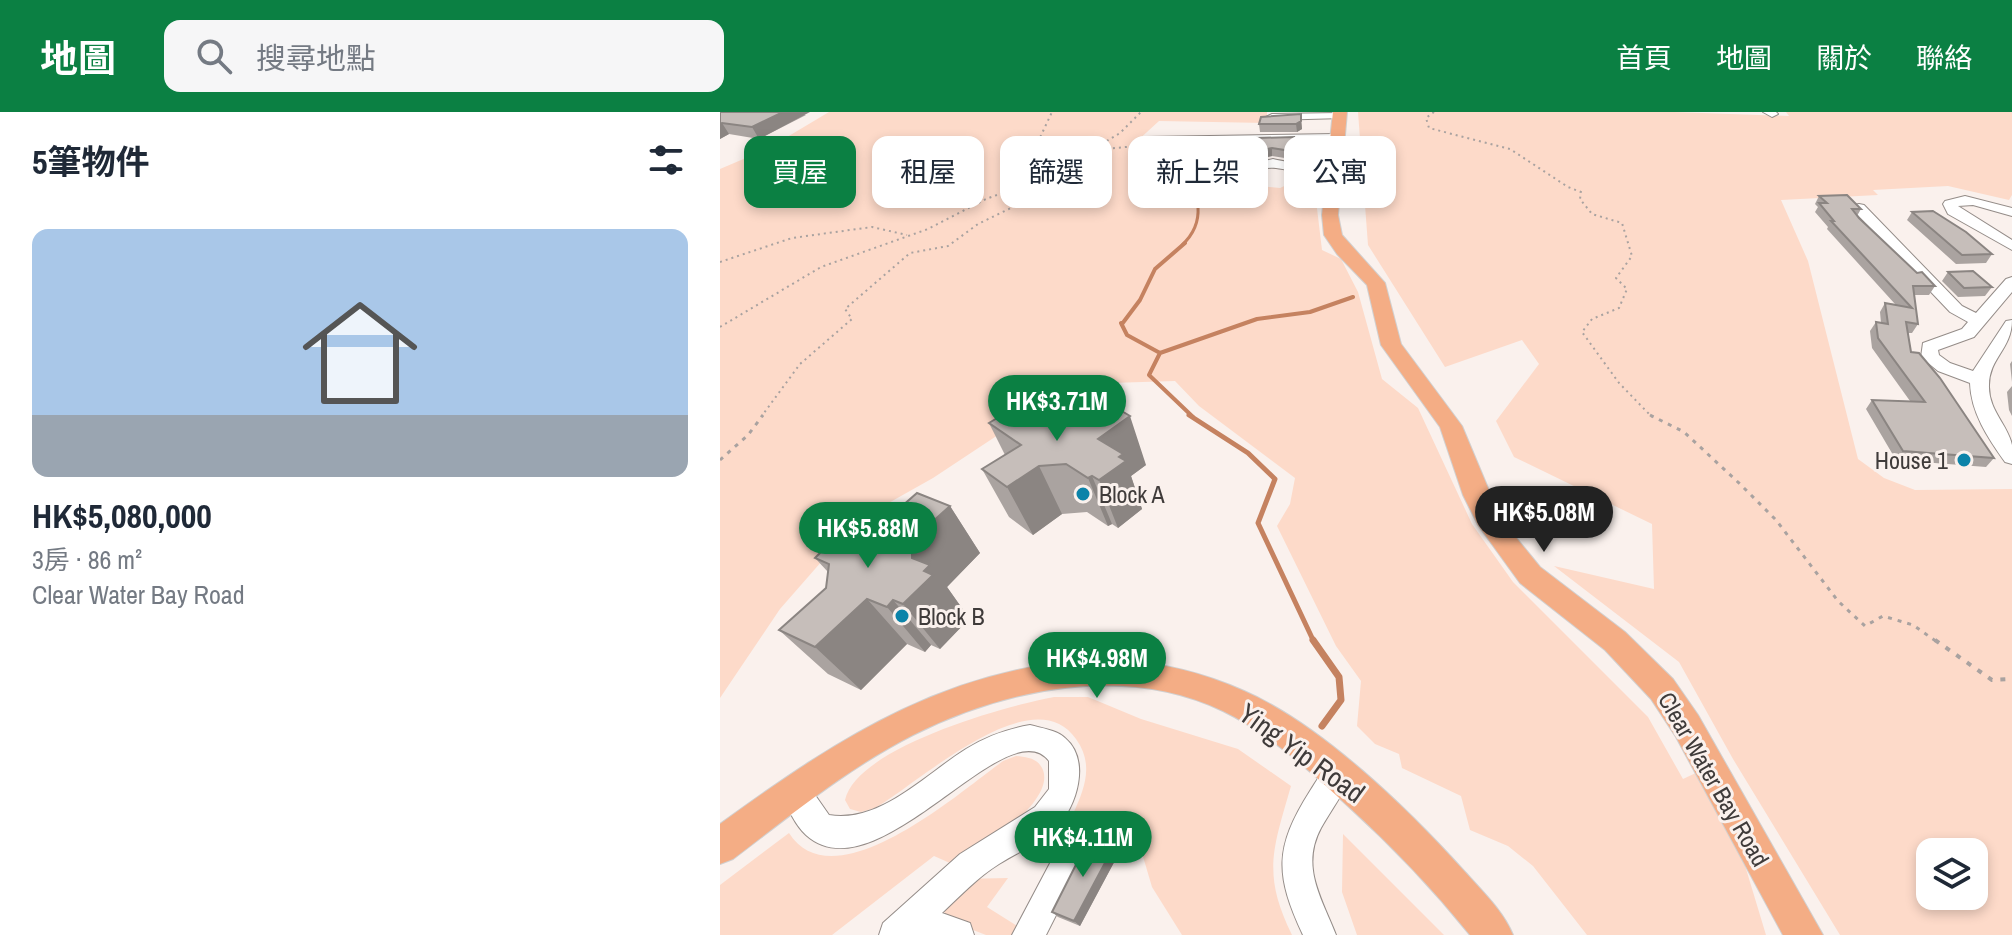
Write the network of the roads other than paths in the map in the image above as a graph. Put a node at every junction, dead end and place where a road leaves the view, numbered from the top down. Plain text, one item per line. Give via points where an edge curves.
1 (1269, 117) edge
2 (1339, 122) edge
3 (1198, 136) edge
4 (1331, 208) edge
5 (1859, 208) edge
6 (2012, 212) edge
7 (1936, 217) edge
8 (2009, 260) edge
9 (2012, 282) edge
10 (1974, 325) junction
11 (2012, 325) edge
12 (1980, 380) junction
13 (2012, 457) edge
14 (1338, 774) junction
15 (796, 792) junction
16 (1078, 842) dead end
17 (720, 846) edge
18 (904, 926) edge
19 (958, 935) edge
20 (1028, 935) edge
21 (1320, 935) edge
22 (1494, 935) edge
23 (1804, 935) edge

1 - 2 street
2 - 3 street
4 - 23 main road, Clear Water Bay Road via 1333,235 1376,283 1391,345 1451,426 1498,537 1536,581 1615,641 1662,689
5 - 10 street
6 - 8 street via 1973,201 1950,204
7 - 8 street
9 - 10 street
10 - 12 street via 1963,337 1934,344 1928,351 1944,367
11 - 12 street
12 - 13 street via 1985,409
14 - 15 main road, Ying Yip Road via 1264,718 1232,701 1166,678 1095,671 1020,681 941,706 860,748
14 - 21 street via 1297,842 1294,862 1299,892
14 - 22 main road, Ying Yip Road via 1413,844
15 - 17 main road, Ying Yip Road
15 - 18 street via 816,825 853,833 897,814 998,744 1019,737 1056,747 1065,763 1066,783 1057,805 1040,824 974,862
16 - 20 street
18 - 19 street

